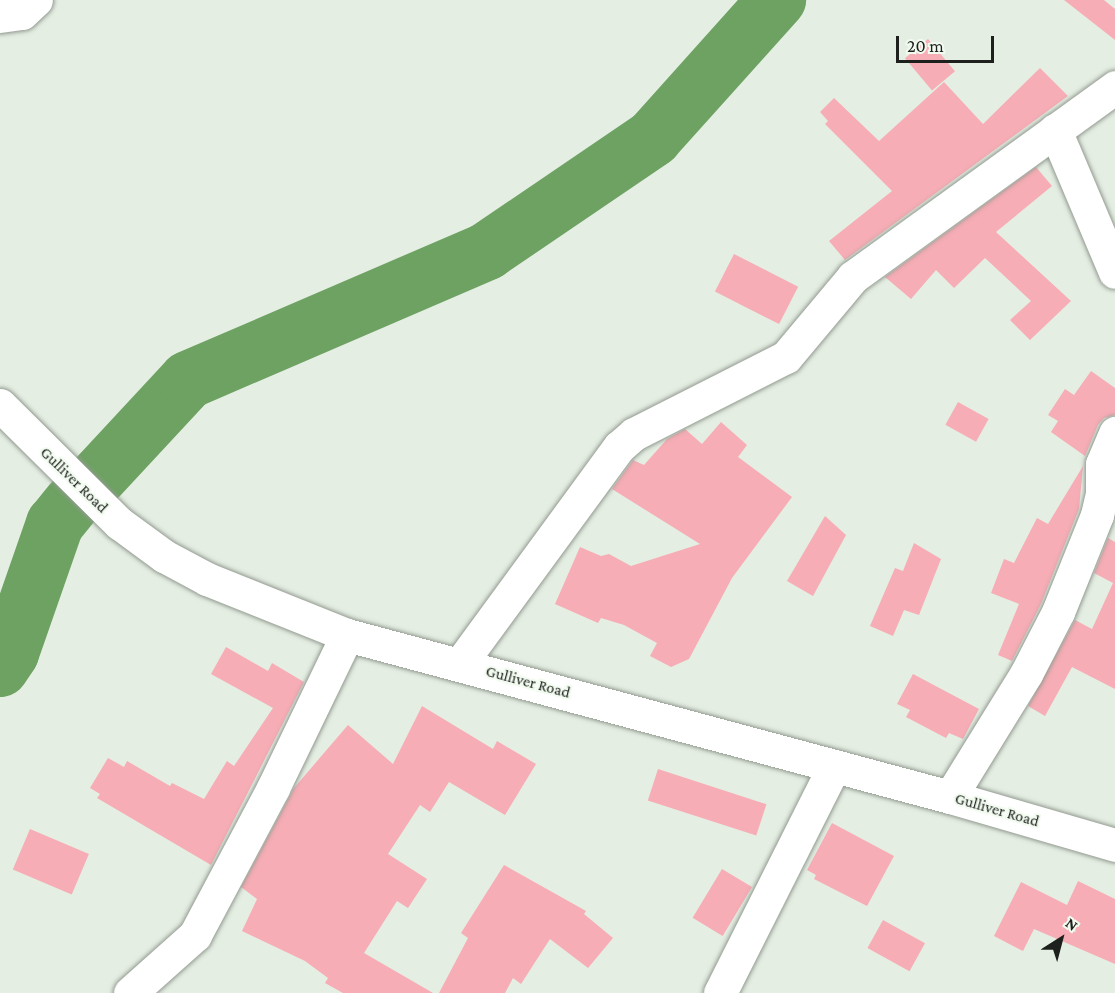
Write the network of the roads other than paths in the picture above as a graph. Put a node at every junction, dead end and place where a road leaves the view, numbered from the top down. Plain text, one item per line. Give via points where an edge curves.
1 (36, 0) edge
2 (0, 16) edge
3 (1115, 87) edge
4 (1055, 130) junction
5 (1115, 272) edge
6 (0, 405) edge
7 (1115, 433) edge
8 (347, 635) junction
9 (460, 664) junction
10 (834, 766) junction
11 (950, 797) junction
12 (1115, 845) edge
13 (130, 993) edge
14 (720, 993) edge

1 - 2 street via 22,13
3 - 4 street
4 - 5 street
4 - 9 street via 853,277 786,357 634,434 619,447
6 - 8 street, Gulliver Road via 119,523 164,556 207,579
7 - 11 street via 1102,464 1097,514 1058,612 1026,674
8 - 9 street, Gulliver Road
8 - 13 street via 281,772 195,935
9 - 10 street, Gulliver Road
10 - 11 street, Gulliver Road
10 - 14 street
11 - 12 street, Gulliver Road

